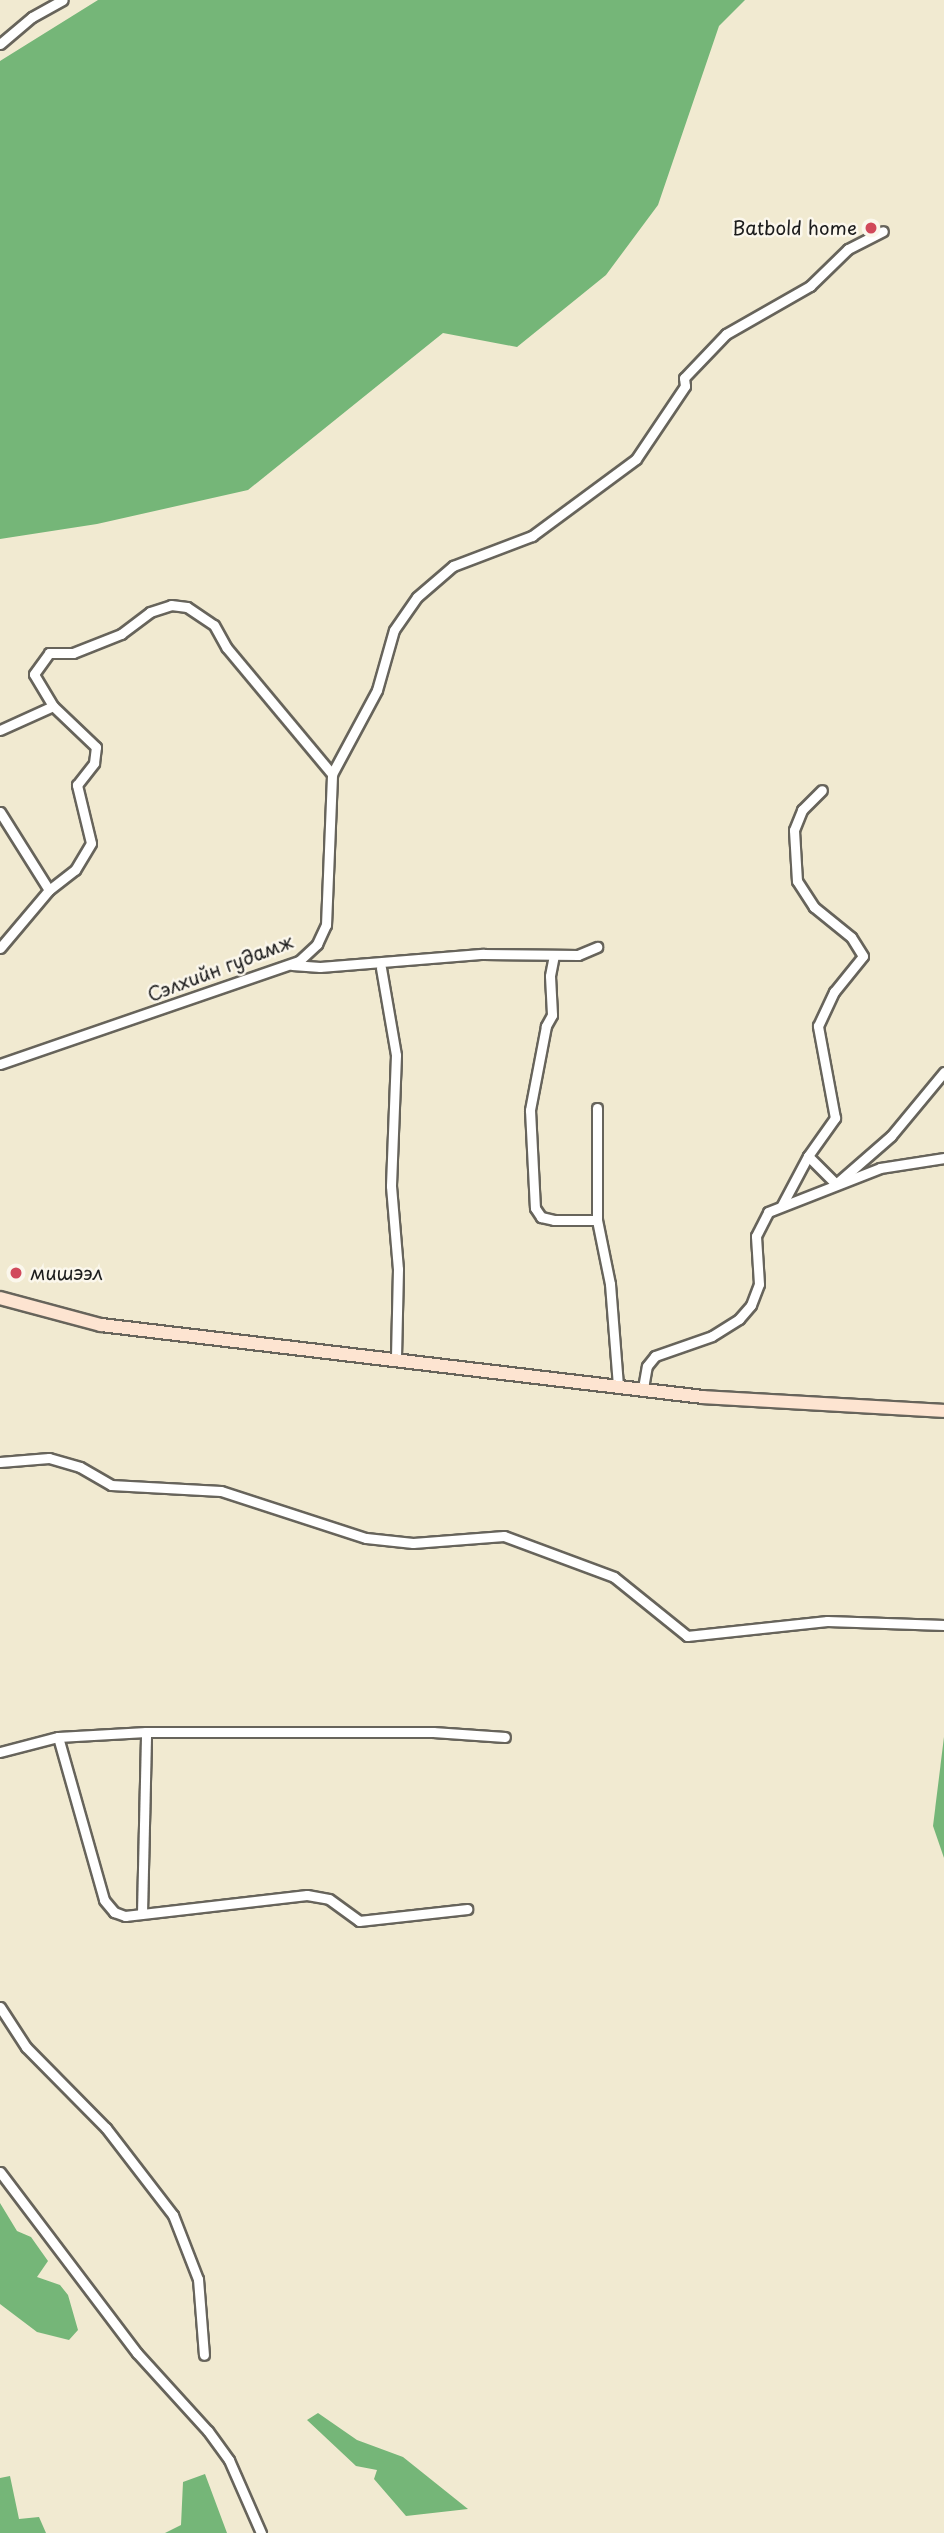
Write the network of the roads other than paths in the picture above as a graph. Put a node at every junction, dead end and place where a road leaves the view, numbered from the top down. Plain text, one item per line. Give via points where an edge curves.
1 (63, 0) edge
2 (0, 44) edge
3 (883, 231) dead end
4 (53, 706) junction
5 (0, 730) edge
6 (332, 774) junction
7 (822, 790) dead end
8 (0, 812) edge
9 (49, 890) junction
10 (597, 947) dead end
11 (0, 948) edge
12 (554, 955) junction
13 (287, 965) junction
14 (381, 968) dead end
15 (0, 1064) edge
16 (944, 1072) edge
17 (597, 1108) dead end
18 (808, 1156) junction
19 (944, 1158) edge
20 (836, 1184) junction
21 (782, 1205) junction
22 (597, 1220) junction
23 (0, 1298) edge
24 (397, 1358) junction
25 (618, 1386) junction
26 (643, 1388) junction
27 (944, 1412) edge
28 (0, 1462) edge
29 (944, 1625) edge
30 (146, 1732) junction
31 (58, 1737) junction
32 (505, 1737) dead end
33 (0, 1752) edge
34 (467, 1909) dead end
35 (142, 1913) junction
36 (0, 2007) edge
37 (0, 2172) edge
38 (204, 2355) dead end
39 (261, 2533) edge

1 - 2 street via 32,17
3 - 6 street, Сэлхийн гудамж via 848,248 810,286 726,334 684,378 685,386 636,459 532,537 453,566 417,597 394,630 377,690
4 - 5 street
4 - 6 street via 34,674 49,653 74,653 121,634 150,612 187,607 214,625 227,648
4 - 9 street via 96,747 97,754 77,785 92,843 75,870
6 - 13 street, Сэлхийн гудамж via 326,925 317,944
7 - 18 street via 802,810 794,830 797,881 814,907 851,937 863,956 834,992 818,1026 835,1118
8 - 9 street
9 - 11 street
10 - 12 street via 578,955
12 - 13 street via 449,955 320,967
12 - 22 street via 553,1006 530,1110 535,1209 541,1217 554,1220
13 - 15 street, Сэлхийн гудамж
14 - 24 street via 396,1055 391,1213 398,1269
16 - 20 street via 891,1136
17 - 22 street
18 - 20 street
18 - 21 street
19 - 20 street via 880,1168
20 - 21 street
21 - 26 street via 768,1212 756,1236 759,1284 751,1305 739,1320 712,1336 656,1356 647,1366
22 - 25 street via 610,1284
23 - 24 main road via 101,1325
24 - 25 main road
25 - 26 main road
26 - 27 main road via 704,1397
28 - 29 street via 65,1460 110,1485 237,1494 366,1538 413,1543 505,1536 614,1577 687,1636 827,1620
30 - 31 street
30 - 32 street via 433,1732
30 - 35 street
31 - 33 street
31 - 35 street via 104,1900 114,1912
34 - 35 street via 359,1921 329,1899 307,1895
36 - 38 street via 26,2047 106,2128 173,2215 198,2279
37 - 39 street via 138,2353 229,2460

